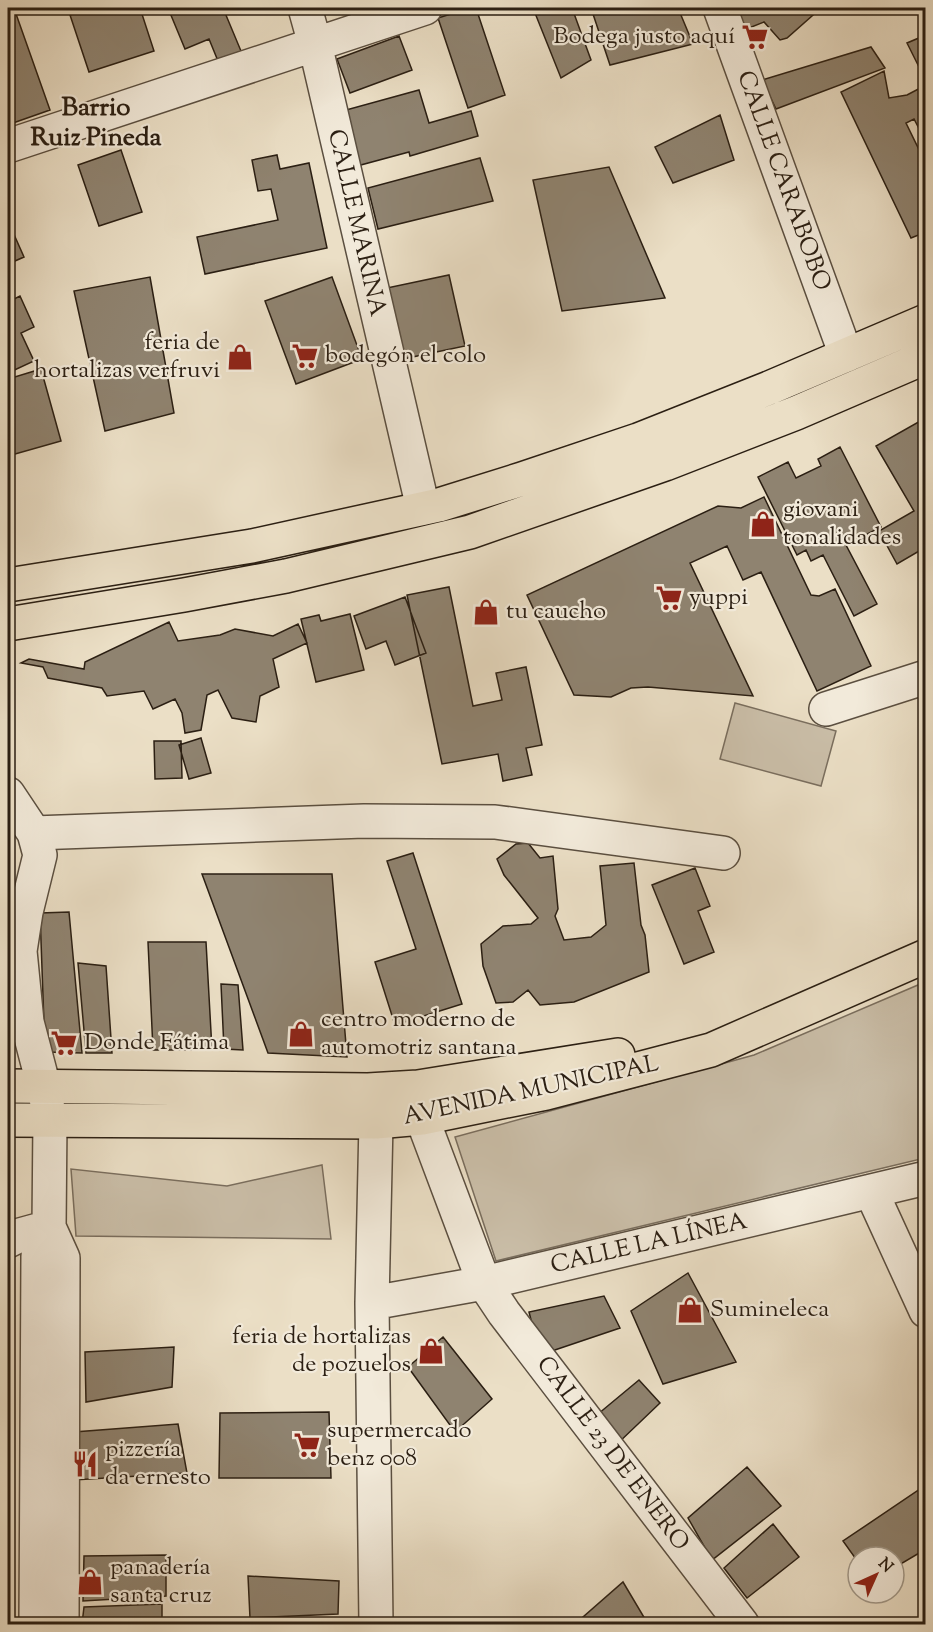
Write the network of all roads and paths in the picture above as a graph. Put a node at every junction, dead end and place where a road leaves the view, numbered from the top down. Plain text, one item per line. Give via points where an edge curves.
1 (305, 8) edge
2 (425, 8) edge
3 (720, 8) edge
4 (315, 44) junction
5 (8, 146) edge
6 (926, 321) edge
7 (846, 355) junction
8 (926, 357) edge
9 (423, 508) junction
10 (9, 579) edge
11 (12, 627) edge
12 (926, 678) edge
13 (826, 709) dead end
14 (17, 810) edge
15 (723, 853) dead end
16 (926, 939) edge
17 (926, 956) edge
18 (817, 995) junction
19 (8, 1086) edge
20 (44, 1086) junction
21 (368, 1090) junction
22 (420, 1103) junction
23 (8, 1120) edge
24 (50, 1120) junction
25 (376, 1122) junction
26 (926, 1178) edge
27 (871, 1191) junction
28 (49, 1227) junction
29 (8, 1241) edge
30 (484, 1283) junction
31 (372, 1303) junction
32 (926, 1311) edge
33 (36, 1624) edge
34 (62, 1624) edge
35 (376, 1624) edge
36 (742, 1624) edge

1 - 4 street, CALLE MARINA
2 - 4 street
3 - 7 street, CALLE CARABOBO
4 - 5 street
4 - 9 street, CALLE MARINA
6 - 7 highway
7 - 9 highway via 638,440 522,480
8 - 11 highway via 665,464 470,532 286,576
9 - 10 highway via 252,546
12 - 13 street
14 - 15 street via 495,822
14 - 20 street via 40,855 20,951 27,1022
16 - 18 highway, AVENIDA MUNICIPAL
17 - 18 highway, AVENIDA MUNICIPAL
18 - 22 highway, AVENIDA MUNICIPAL via 711,1050 546,1092
19 - 20 highway, AVENIDA MUNICIPAL
20 - 21 highway, AVENIDA MUNICIPAL
20 - 24 street
21 - 22 highway, AVENIDA MUNICIPAL
21 - 25 street
22 - 25 highway, AVENIDA MUNICIPAL
22 - 30 street, CALLE 23 DE ENERO
23 - 24 highway, AVENIDA MUNICIPAL
24 - 25 highway, AVENIDA MUNICIPAL
24 - 28 street
25 - 31 street
26 - 27 street, CALLE LA LÍNEA
27 - 30 street, CALLE LA LÍNEA
27 - 32 street
28 - 29 street
28 - 33 street via 38,1256
28 - 34 street via 63,1258
30 - 31 street, CALLE LA LÍNEA
30 - 36 street, CALLE 23 DE ENERO
31 - 35 street

